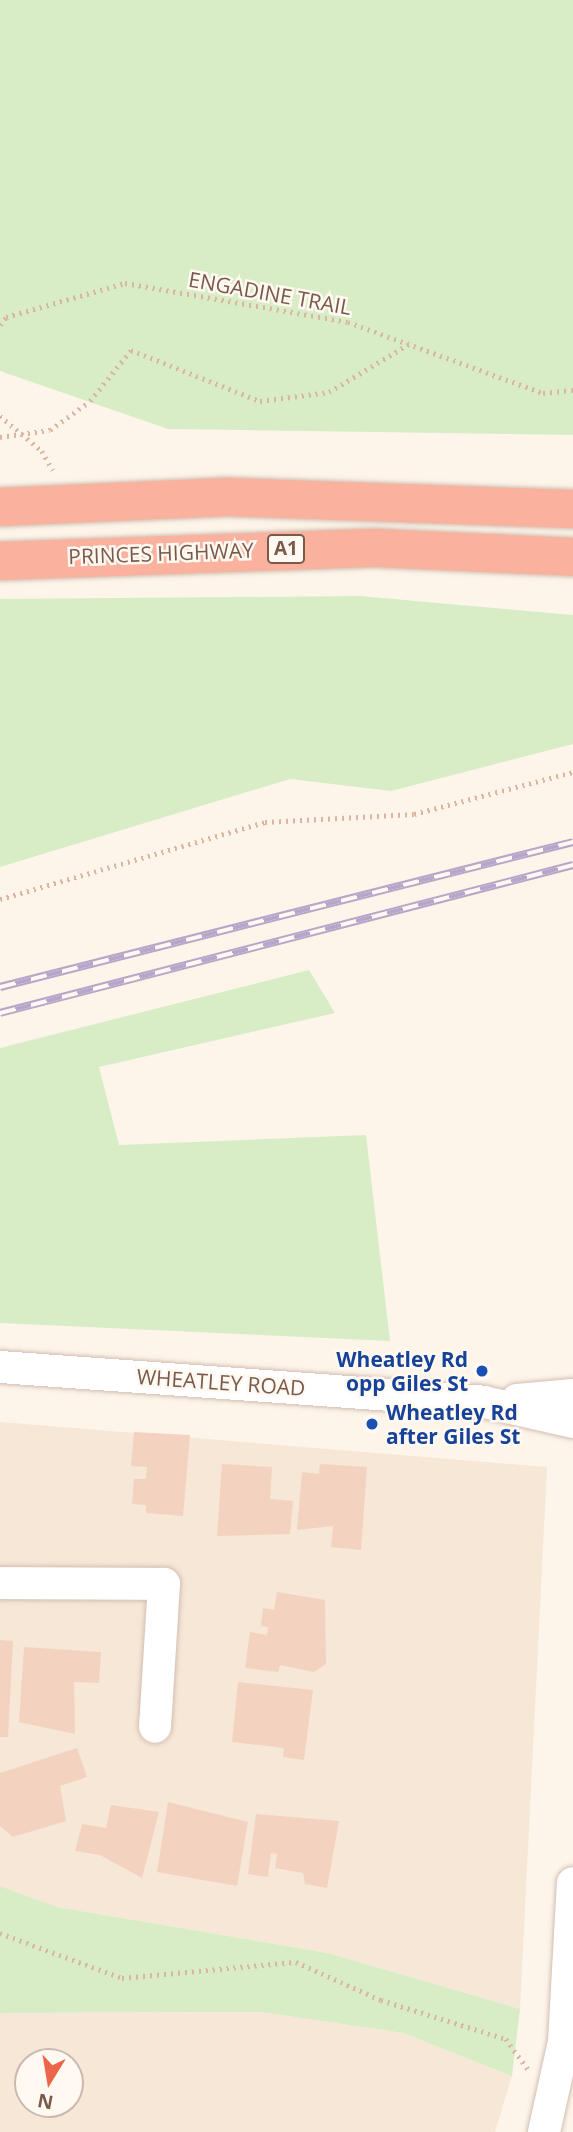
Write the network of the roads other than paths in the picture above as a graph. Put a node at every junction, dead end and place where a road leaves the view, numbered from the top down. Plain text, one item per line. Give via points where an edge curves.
1 (0, 507) edge
2 (573, 509) edge
3 (573, 557) edge
4 (0, 561) edge
5 (0, 1367) edge
6 (573, 1395) edge
7 (484, 1402) junction
8 (573, 1422) edge
9 (0, 1583) edge
10 (155, 1727) dead end
11 (573, 1882) edge
12 (544, 2132) edge

1 - 2 highway via 71,502 384,499
3 - 4 highway, PRINCES HIGHWAY / A1 via 377,548
5 - 7 street, WHEATLEY ROAD
6 - 7 street, WHEATLEY ROAD
7 - 8 street, WHEATLEY ROAD
9 - 10 street via 164,1584
11 - 12 street via 564,2042

